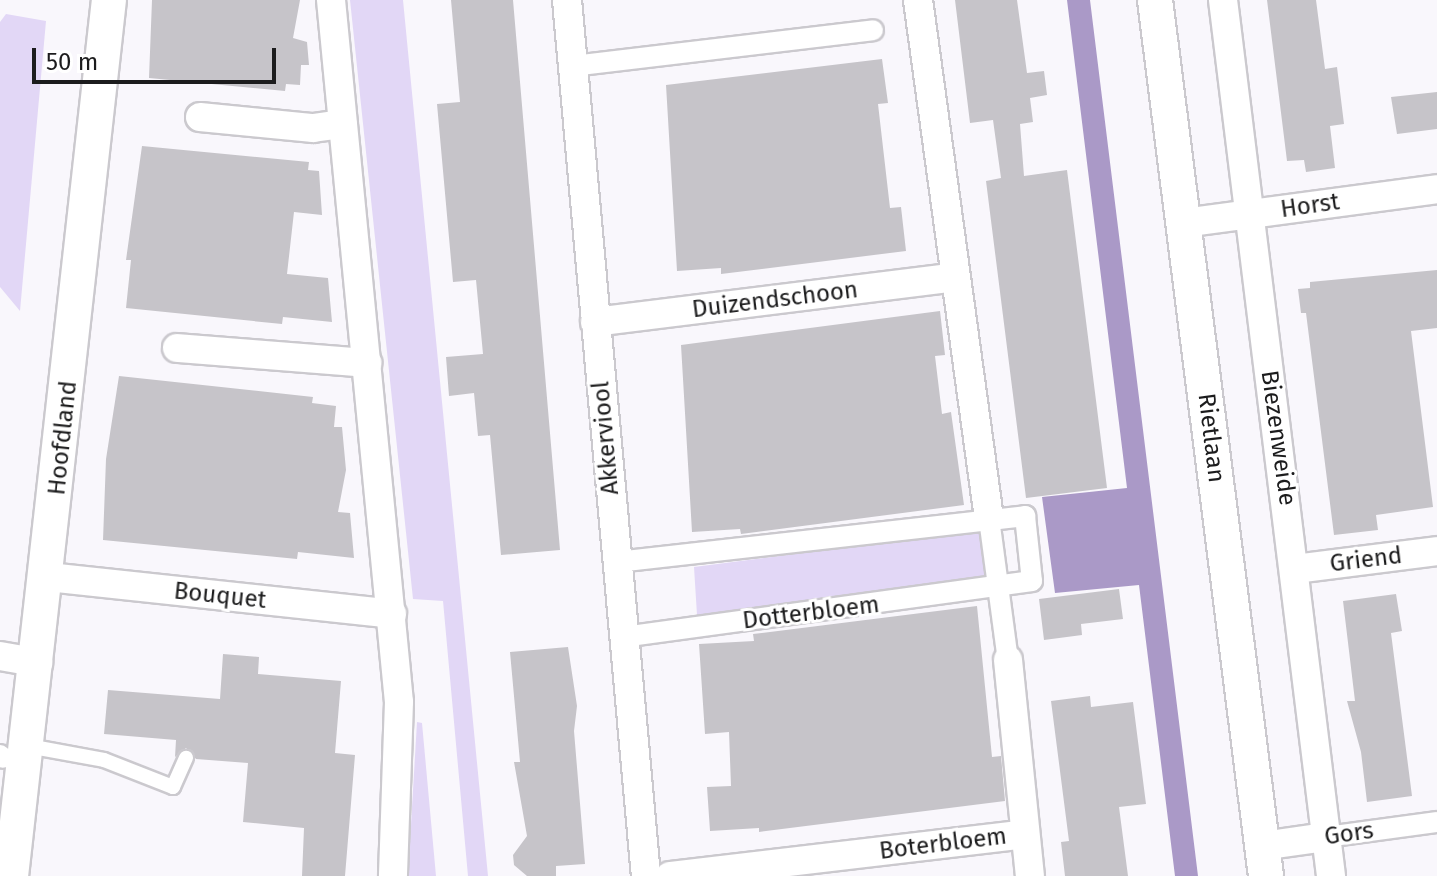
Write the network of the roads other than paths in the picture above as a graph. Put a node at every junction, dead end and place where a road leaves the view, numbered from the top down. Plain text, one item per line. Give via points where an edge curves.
1 (109, 0) edge
2 (331, 0) edge
3 (567, 0) edge
4 (918, 0) edge
5 (1155, 0) edge
6 (1223, 0) edge
7 (873, 30) dead end
8 (573, 66) junction
9 (200, 117) dead end
10 (343, 124) junction
11 (1437, 189) edge
12 (1249, 215) junction
13 (1183, 223) junction
14 (954, 277) junction
15 (595, 322) junction
16 (177, 348) dead end
17 (367, 363) junction
18 (990, 515) junction
19 (1437, 551) edge
20 (617, 562) junction
21 (1295, 569) junction
22 (48, 577) junction
23 (998, 589) junction
24 (392, 614) junction
25 (624, 637) junction
26 (0, 656) edge
27 (1008, 660) joint
28 (38, 663) junction
29 (10, 753) edge
30 (186, 758) dead end
31 (1437, 822) edge
32 (1025, 834) junction
33 (1326, 837) junction
34 (1264, 861) edge
35 (11, 876) edge
36 (393, 876) edge
37 (646, 876) edge
38 (670, 876) edge
39 (1030, 876) edge
40 (1331, 876) edge

1 - 22 street, Hoofdland
2 - 10 street
3 - 8 street, Akkerviool
4 - 14 street
5 - 13 street, Rietlaan
6 - 12 street, Biezenweide
7 - 8 street
8 - 15 street, Akkerviool
9 - 10 street via 313,128
10 - 17 street
11 - 12 street, Horst
12 - 13 street, Horst
12 - 21 street, Biezenweide
13 - 34 street, Rietlaan
14 - 15 street, Duizendschoon
14 - 18 street
15 - 20 street, Akkerviool
16 - 17 street
17 - 24 street
18 - 20 street
18 - 23 street
18 - 23 street, Dotterbloem via 1025,516 1032,581
19 - 21 street, Griend
20 - 25 street, Akkerviool
21 - 33 street, Biezenweide
22 - 24 street, Bouquet
22 - 28 street, Hoofdland
23 - 25 street, Dotterbloem
23 - 27 street, Boterbloem
24 - 36 street via 399,702
25 - 37 street, Akkerviool
26 - 28 street
27 - 32 street, Boterbloem
28 - 29 street, Hoofdland
29 - 30 lane via 104,760 173,787
29 - 35 street, Hoofdland
31 - 33 street, Gors
32 - 38 street, Boterbloem
32 - 39 street, Boterbloem
33 - 34 street, Gors
33 - 40 street, Biezenweide

